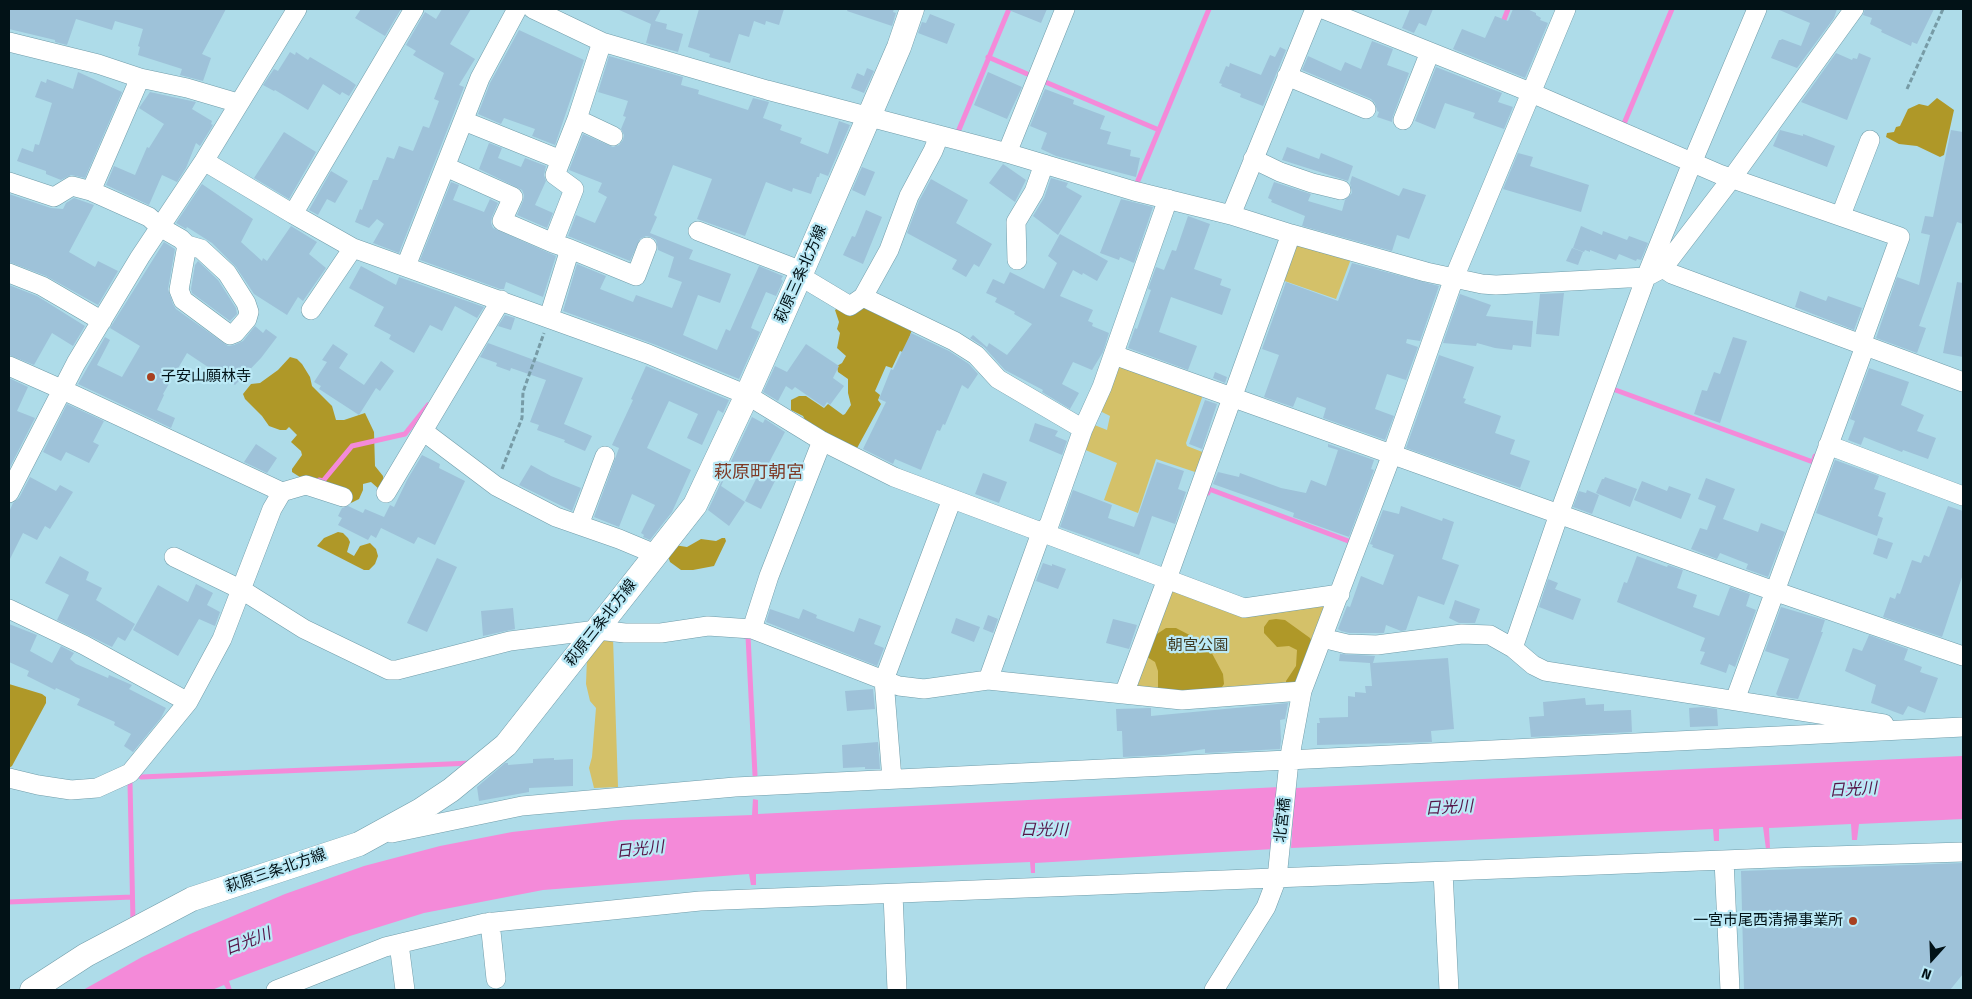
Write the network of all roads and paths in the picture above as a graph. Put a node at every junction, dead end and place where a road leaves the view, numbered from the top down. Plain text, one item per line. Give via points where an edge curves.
1 (297, 9) edge
2 (414, 9) edge
3 (517, 9) edge
4 (534, 9) edge
5 (912, 9) edge
6 (1065, 9) edge
7 (1315, 9) edge
8 (1323, 9) edge
9 (1566, 9) edge
10 (1757, 9) edge
11 (1854, 9) edge
12 (1944, 9) edge
13 (9, 42) edge
14 (602, 42) junction
15 (1430, 52) junction
16 (1287, 76) junction
17 (140, 78) junction
18 (1908, 89) dead end
19 (1530, 93) junction
20 (238, 103) junction
21 (1366, 109) dead end
22 (869, 116) junction
23 (577, 119) junction
24 (1403, 120) dead end
25 (464, 121) junction
26 (613, 136) dead end
27 (938, 136) junction
28 (1870, 140) dead end
29 (1008, 153) junction
30 (1253, 159) junction
31 (560, 160) junction
32 (204, 161) junction
33 (1692, 163) junction
34 (1044, 164) junction
35 (446, 167) junction
36 (1732, 178) junction
37 (9, 182) edge
38 (1341, 190) dead end
39 (91, 191) junction
40 (1168, 199) junction
41 (293, 214) junction
42 (1231, 214) junction
43 (1841, 215) junction
44 (160, 227) junction
45 (698, 231) dead end
46 (1291, 234) junction
47 (187, 245) junction
48 (562, 246) junction
49 (646, 247) dead end
50 (353, 248) junction
51 (1017, 260) dead end
52 (406, 266) junction
53 (1654, 272) junction
54 (9, 273) edge
55 (801, 273) junction
56 (1454, 278) junction
57 (863, 297) junction
58 (501, 300) junction
59 (310, 310) dead end
60 (549, 318) junction
61 (102, 321) junction
62 (1864, 343) junction
63 (1114, 355) junction
64 (9, 366) edge
65 (1963, 382) edge
66 (61, 389) junction
67 (747, 395) junction
68 (1231, 397) junction
69 (1082, 429) junction
70 (423, 431) junction
71 (822, 441) junction
72 (1828, 445) junction
73 (1392, 454) junction
74 (605, 456) dead end
75 (496, 486) junction
76 (282, 492) junction
77 (9, 493) edge
78 (386, 493) dead end
79 (1963, 496) edge
80 (343, 497) dead end
81 (952, 499) junction
82 (1559, 514) junction
83 (579, 525) junction
84 (1041, 533) junction
85 (655, 554) junction
86 (174, 557) dead end
87 (1167, 579) junction
88 (242, 590) junction
89 (1774, 591) junction
90 (1340, 594) junction
91 (9, 608) edge
92 (752, 629) junction
93 (597, 630) junction
94 (1322, 638) junction
95 (1512, 648) junction
96 (1963, 656) edge
97 (884, 680) junction
98 (988, 680) junction
99 (1302, 691) junction
100 (1124, 694) junction
101 (1735, 700) junction
102 (188, 702) junction
103 (1963, 727) edge
104 (1897, 731) junction
105 (1289, 761) junction
106 (9, 778) edge
107 (892, 779) junction
108 (359, 844) junction
109 (1963, 852) edge
110 (1724, 860) junction
111 (1444, 872) junction
112 (1277, 878) junction
113 (893, 894) junction
114 (490, 922) junction
115 (399, 944) junction
116 (496, 979) dead end
117 (32, 990) edge
118 (276, 990) edge
119 (405, 990) edge
120 (898, 990) edge
121 (1214, 990) edge
122 (1448, 990) edge
123 (1730, 990) edge

1 - 20 street
2 - 41 street
3 - 25 street via 480,78
4 - 14 street
5 - 22 main road, 萩原三条北方線
6 - 29 street
7 - 16 street
8 - 15 street
9 - 19 street, 北宮橋
10 - 33 street
11 - 36 street
12 - 18 path
13 - 17 street
14 - 22 street
14 - 23 street
15 - 19 street
15 - 24 street
16 - 21 street
16 - 30 street
17 - 20 street
17 - 39 street
19 - 33 street
19 - 56 street, 北宮橋
20 - 32 street
22 - 27 street
22 - 55 main road, 萩原三条北方線
23 - 26 street
23 - 31 street
25 - 31 street
25 - 35 street
27 - 29 street
27 - 57 street via 909,196 889,250
28 - 43 street
29 - 34 street
30 - 38 street via 1280,172
30 - 42 street
31 - 48 street via 555,175 574,189
32 - 41 street
32 - 44 street
33 - 36 street
33 - 53 street
34 - 40 street
34 - 51 street via 1034,192 1016,222
35 - 48 street via 513,197 502,221
35 - 52 street
36 - 43 street
36 - 53 street
37 - 39 street via 54,196 72,186
39 - 44 street via 150,217
40 - 42 street
40 - 63 street
41 - 50 street
42 - 46 street
43 - 62 street via 1900,237
44 - 47 street
44 - 61 street
45 - 55 street
46 - 56 street
46 - 68 street
47 - 47 street via 201,249 227,273 246,304 247,319 235,333 230,335 183,300 179,290
48 - 49 street via 636,276
48 - 60 street
50 - 52 street
50 - 59 street
52 - 58 street
53 - 56 street via 1496,285
53 - 62 street via 1672,274
53 - 82 street
54 - 61 street via 42,286
55 - 57 street via 850,306
55 - 67 main road, 萩原三条北方線
56 - 73 street, 北宮橋
57 - 69 street via 954,340 976,355 998,379
58 - 60 street
58 - 70 street
60 - 67 street
60 - 75 path via 523,392 522,418
61 - 66 street
62 - 65 street
62 - 72 street
63 - 68 street
63 - 69 street
64 - 66 street
66 - 76 street
66 - 77 street
67 - 71 street
67 - 85 main road, 萩原三条北方線 via 694,505
68 - 73 street
68 - 87 street
69 - 84 street via 1049,525
70 - 75 street
70 - 78 street
71 - 81 street via 894,477
71 - 92 street via 769,576
72 - 79 street
72 - 89 street
73 - 82 street
73 - 90 street, 北宮橋
74 - 83 street
75 - 83 street via 556,517
76 - 80 street via 306,485
76 - 88 street via 272,509
81 - 84 street
81 - 97 street
82 - 89 street
82 - 95 street
83 - 85 street
84 - 87 street
84 - 98 street
85 - 93 main road, 萩原三条北方線
86 - 88 street
87 - 90 street via 1244,608
87 - 100 street
88 - 93 street via 304,629 388,670 510,641
88 - 102 street via 222,640
89 - 96 street
89 - 101 street
90 - 94 street, 北宮橋
91 - 102 street
92 - 93 street via 708,626 661,633
92 - 97 street
93 - 108 main road, 萩原三条北方線 via 506,745 436,800
94 - 95 street via 1347,644 1377,645 1478,633 1490,635
94 - 99 street, 北宮橋
95 - 101 street via 1545,671
97 - 98 street via 899,686 924,688
97 - 107 street
98 - 100 street
99 - 100 street via 1182,700
99 - 105 street, 北宮橋
101 - 104 street via 1889,724
102 - 106 street via 130,773 97,788 71,790
103 - 104 street
104 - 105 street
105 - 107 street
105 - 112 street, 北宮橋
107 - 108 street via 735,787 522,806 404,829
108 - 117 main road, 萩原三条北方線 via 192,900 86,955
109 - 110 street
110 - 111 street
110 - 123 street
111 - 112 street
111 - 122 street
112 - 113 street
112 - 121 street, 北宮橋 via 1266,907
113 - 114 street via 700,901
113 - 120 street
114 - 115 street
114 - 116 street
115 - 118 street
115 - 119 street

